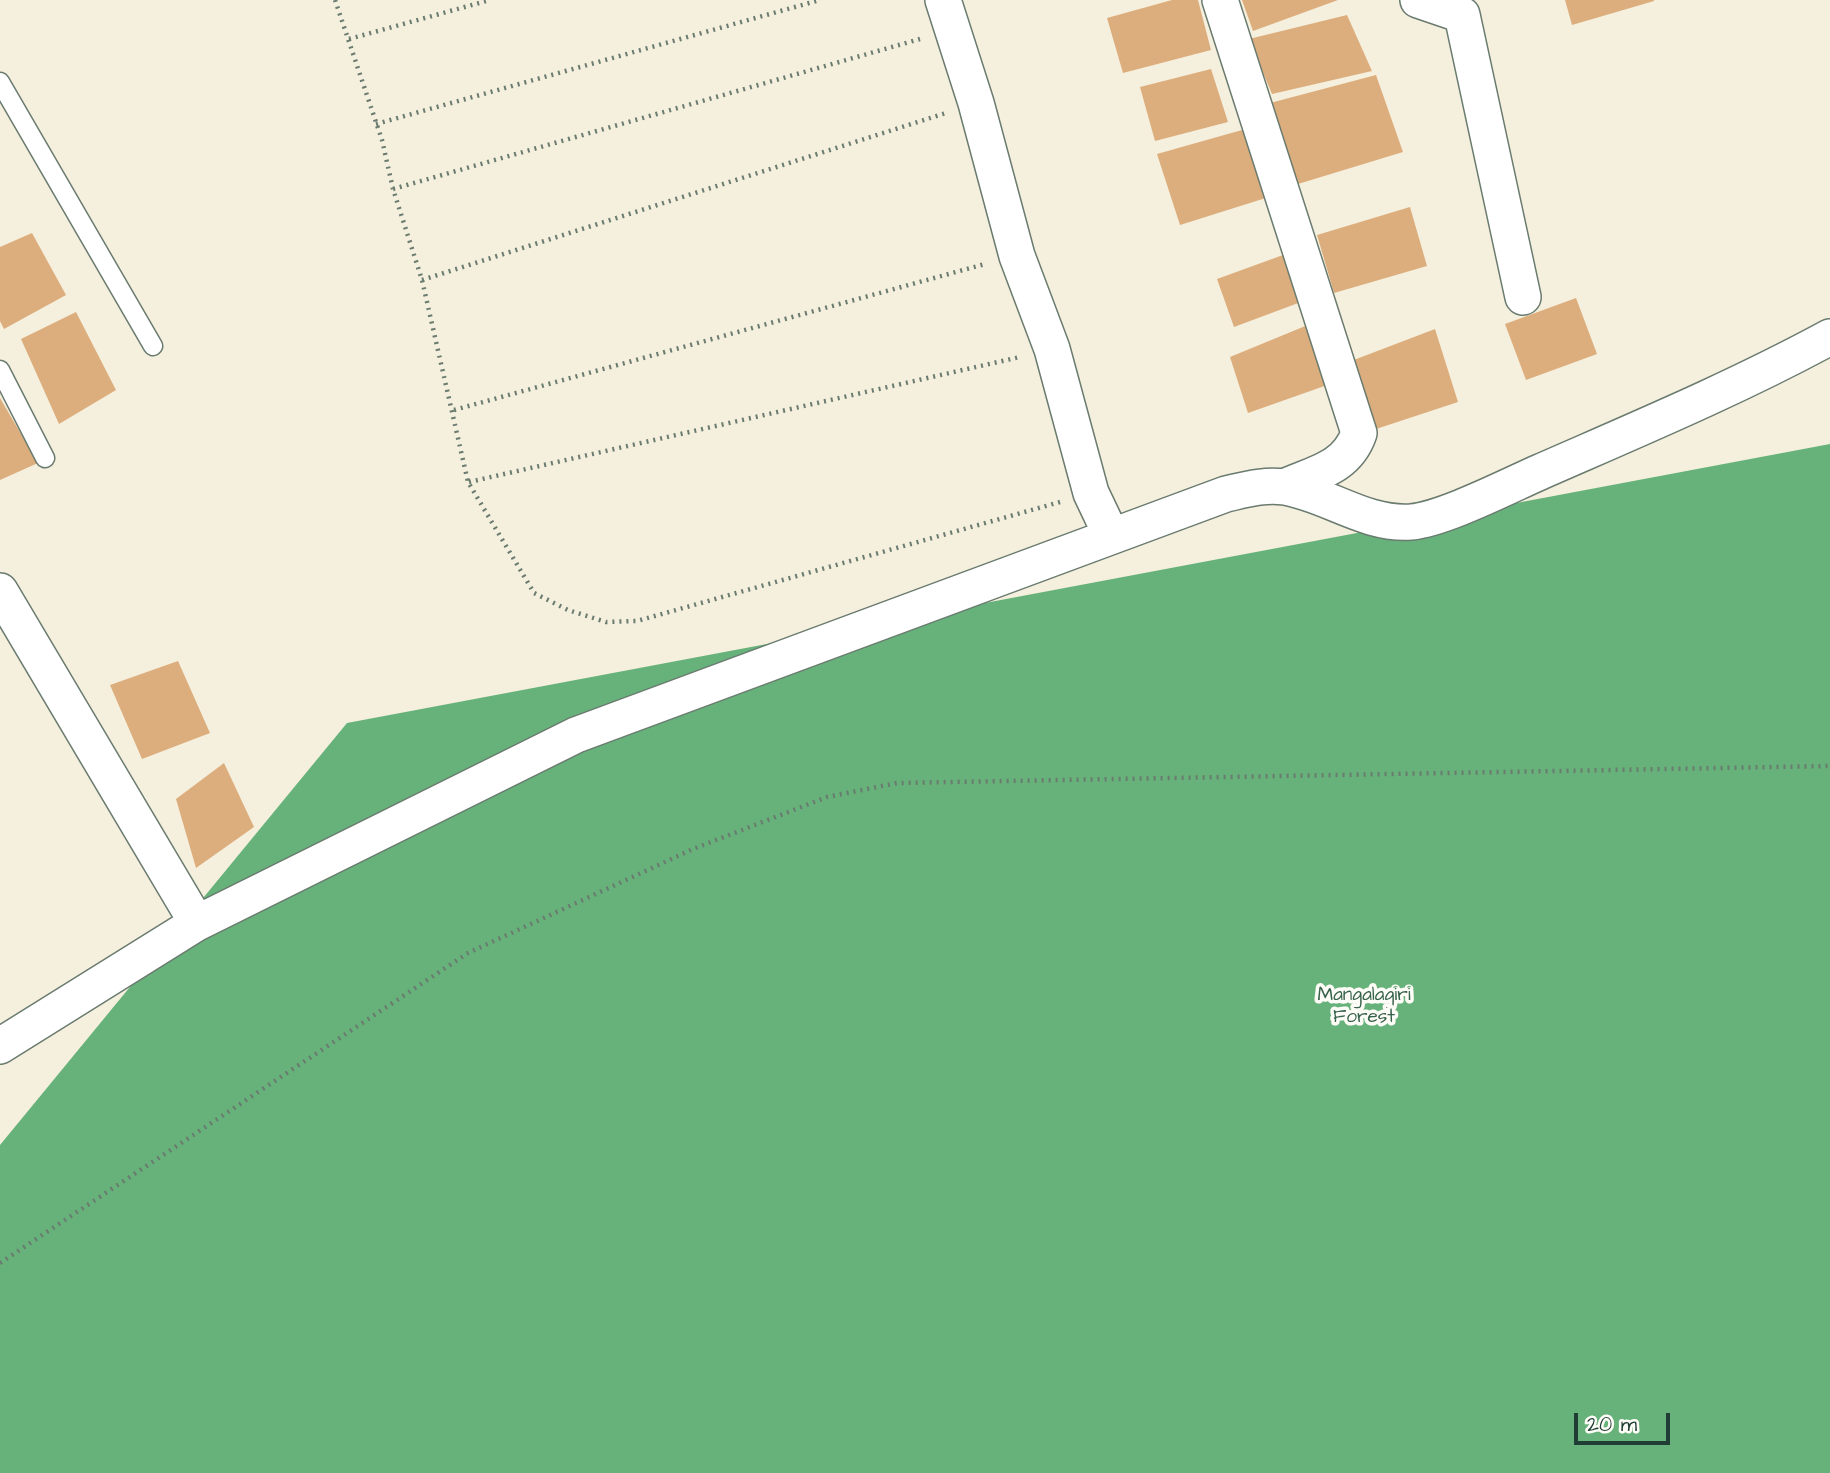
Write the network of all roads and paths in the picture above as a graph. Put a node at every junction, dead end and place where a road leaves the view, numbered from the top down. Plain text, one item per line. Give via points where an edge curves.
1 (335, 0) edge
2 (490, 0) edge
3 (820, 0) edge
4 (1220, 0) edge
5 (1418, 0) edge
6 (949, 15) edge
7 (349, 39) junction
8 (0, 82) edge
9 (976, 103) junction
10 (376, 124) junction
11 (393, 189) junction
12 (1017, 256) junction
13 (422, 280) junction
14 (1523, 297) dead end
15 (1830, 337) edge
16 (153, 346) dead end
17 (1052, 349) junction
18 (0, 370) edge
19 (453, 411) junction
20 (45, 458) dead end
21 (468, 482) junction
22 (1284, 487) junction
23 (1091, 493) junction
24 (1111, 535) junction
25 (0, 592) edge
26 (1830, 766) edge
27 (197, 923) junction
28 (0, 1046) edge
29 (0, 1263) edge

1 - 7 path
2 - 7 path
3 - 10 path
4 - 22 street via 1359,433 1343,461
5 - 14 street via 1462,15
6 - 9 street
6 - 11 path
7 - 10 path
8 - 16 lane
9 - 12 street
9 - 13 path
10 - 11 path
11 - 13 path
12 - 17 street
12 - 19 path
13 - 19 path
15 - 22 street via 1764,373 1474,501 1415,522 1366,516
17 - 21 path
17 - 23 street
18 - 20 lane
19 - 21 path
21 - 23 path via 534,593 606,622 671,614
22 - 24 street via 1226,494
23 - 24 street
24 - 27 street via 576,735
25 - 27 street
26 - 29 path via 897,783 827,797 693,849 468,953
27 - 28 street

